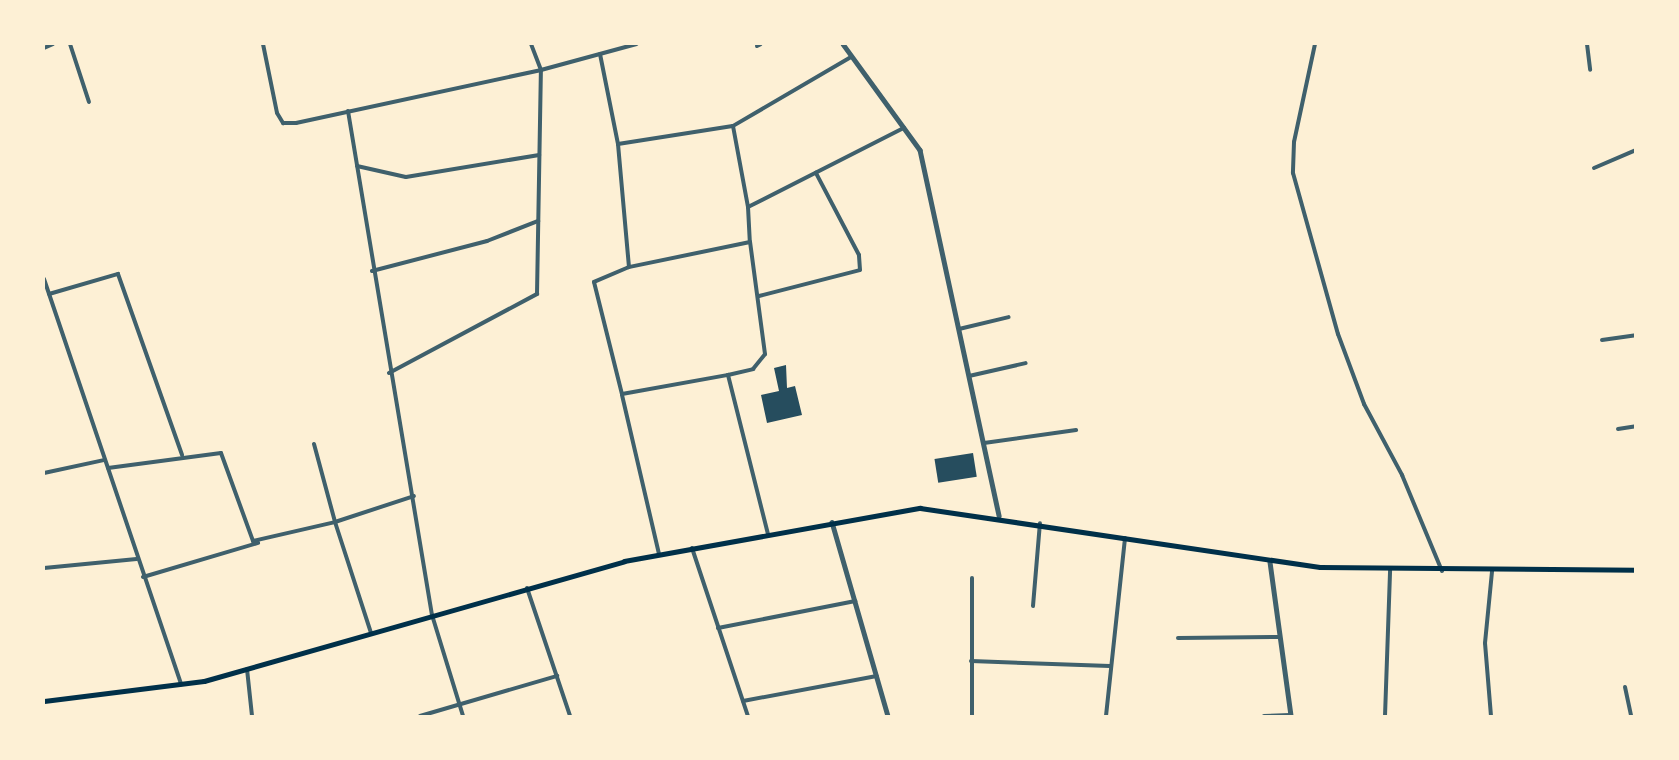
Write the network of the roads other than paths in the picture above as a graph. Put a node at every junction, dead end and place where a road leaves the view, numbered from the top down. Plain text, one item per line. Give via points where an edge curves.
1 (53, 44) edge
2 (70, 44) edge
3 (263, 44) edge
4 (531, 44) edge
5 (637, 44) edge
6 (843, 44) edge
7 (1315, 44) edge
8 (1587, 44) edge
9 (624, 45) edge
10 (44, 48) edge
11 (600, 54) junction
12 (851, 57) junction
13 (541, 70) junction
14 (1590, 70) dead end
15 (89, 102) dead end
16 (348, 111) junction
17 (733, 126) junction
18 (905, 128) junction
19 (618, 144) junction
20 (1635, 150) edge
21 (539, 155) junction
22 (357, 166) junction
23 (1594, 168) dead end
24 (816, 173) junction
25 (748, 207) junction
26 (538, 221) junction
27 (750, 242) junction
28 (629, 267) junction
29 (372, 271) junction
30 (44, 279) edge
31 (49, 294) junction
32 (759, 296) junction
33 (1009, 317) dead end
34 (959, 330) junction
35 (1635, 335) edge
36 (1602, 340) dead end
37 (1026, 363) dead end
38 (388, 373) junction
39 (728, 375) junction
40 (969, 376) junction
41 (622, 394) junction
42 (1635, 426) edge
43 (1077, 429) dead end
44 (1618, 429) dead end
45 (984, 443) junction
46 (314, 444) dead end
47 (182, 455) junction
48 (104, 460) junction
49 (108, 468) junction
50 (44, 473) edge
51 (414, 496) junction
52 (999, 516) junction
53 (335, 522) junction
54 (831, 522) junction
55 (1040, 523) junction
56 (768, 534) junction
57 (1125, 537) junction
58 (258, 542) junction
59 (692, 548) junction
60 (659, 554) junction
61 (137, 559) junction
62 (1270, 562) junction
63 (44, 568) edge
64 (1390, 570) junction
65 (1635, 570) edge
66 (1442, 571) junction
67 (1491, 571) junction
68 (143, 577) junction
69 (972, 578) dead end
70 (527, 588) junction
71 (855, 601) junction
72 (1033, 606) dead end
73 (432, 615) junction
74 (718, 628) junction
75 (370, 633) junction
76 (1280, 637) junction
77 (1178, 638) dead end
78 (971, 661) junction
79 (1110, 666) junction
80 (247, 669) junction
81 (557, 676) junction
82 (878, 676) junction
83 (182, 685) junction
84 (1625, 687) dead end
85 (44, 700) edge
86 (743, 701) junction
87 (459, 704) junction
88 (1290, 716) edge
89 (252, 717) edge
90 (420, 717) edge
91 (463, 717) edge
92 (570, 717) edge
93 (748, 717) edge
94 (888, 717) edge
95 (972, 717) edge
96 (1106, 717) edge
97 (1264, 717) edge
98 (1385, 717) edge
99 (1491, 717) edge
100 (1631, 717) edge

1 - 10 street
2 - 15 street
3 - 16 street via 283,123
4 - 13 street
5 - 9 street
6 - 12 street
7 - 66 street via 1294,142 1293,172 1338,334 1364,404 1402,475
8 - 14 street
9 - 11 street
11 - 13 street
11 - 19 street
12 - 17 street
12 - 18 street
13 - 16 street
13 - 21 street
16 - 22 street
17 - 19 street
17 - 25 street
18 - 24 street
18 - 34 street via 920,150
19 - 28 street
20 - 23 street
21 - 22 street via 406,177
21 - 26 street
22 - 29 street
24 - 25 street
24 - 32 street via 859,255 860,270
25 - 27 street
26 - 29 street via 487,241
26 - 38 street via 537,294
27 - 28 street
27 - 32 street
28 - 41 street via 594,282
29 - 38 street
30 - 31 street
31 - 47 street via 118,274
31 - 48 street
32 - 39 street via 764,362
33 - 34 street
34 - 40 street
35 - 36 street
37 - 40 street
38 - 51 street
39 - 41 street
39 - 56 street
40 - 45 street
41 - 60 street
42 - 44 street
43 - 45 street
45 - 52 street
46 - 53 street
47 - 49 street
47 - 58 street via 221,453 250,537
48 - 49 street
48 - 50 street
49 - 61 street
51 - 53 street
51 - 73 street
52 - 54 main road via 920,508
52 - 55 main road
53 - 58 street
53 - 75 street
54 - 56 main road
54 - 71 street
55 - 57 main road
55 - 72 street
56 - 59 main road
57 - 62 main road
57 - 79 street
58 - 68 street
59 - 60 main road
59 - 74 street
60 - 70 main road
61 - 63 street
61 - 68 street
62 - 64 main road
62 - 76 street
64 - 66 main road
64 - 98 street
65 - 67 main road
66 - 67 main road
67 - 99 street via 1485,643
68 - 83 street
69 - 78 street
70 - 73 main road
70 - 81 street
71 - 74 street
71 - 82 street
73 - 75 main road
73 - 87 street
74 - 86 street
75 - 80 main road
76 - 77 street
76 - 88 street
78 - 79 street
78 - 95 street
79 - 96 street
80 - 83 main road
80 - 89 street
81 - 87 street
81 - 92 street
82 - 86 street
82 - 94 street
83 - 85 main road
84 - 100 street
86 - 93 street
87 - 90 street
87 - 91 street
88 - 97 street

